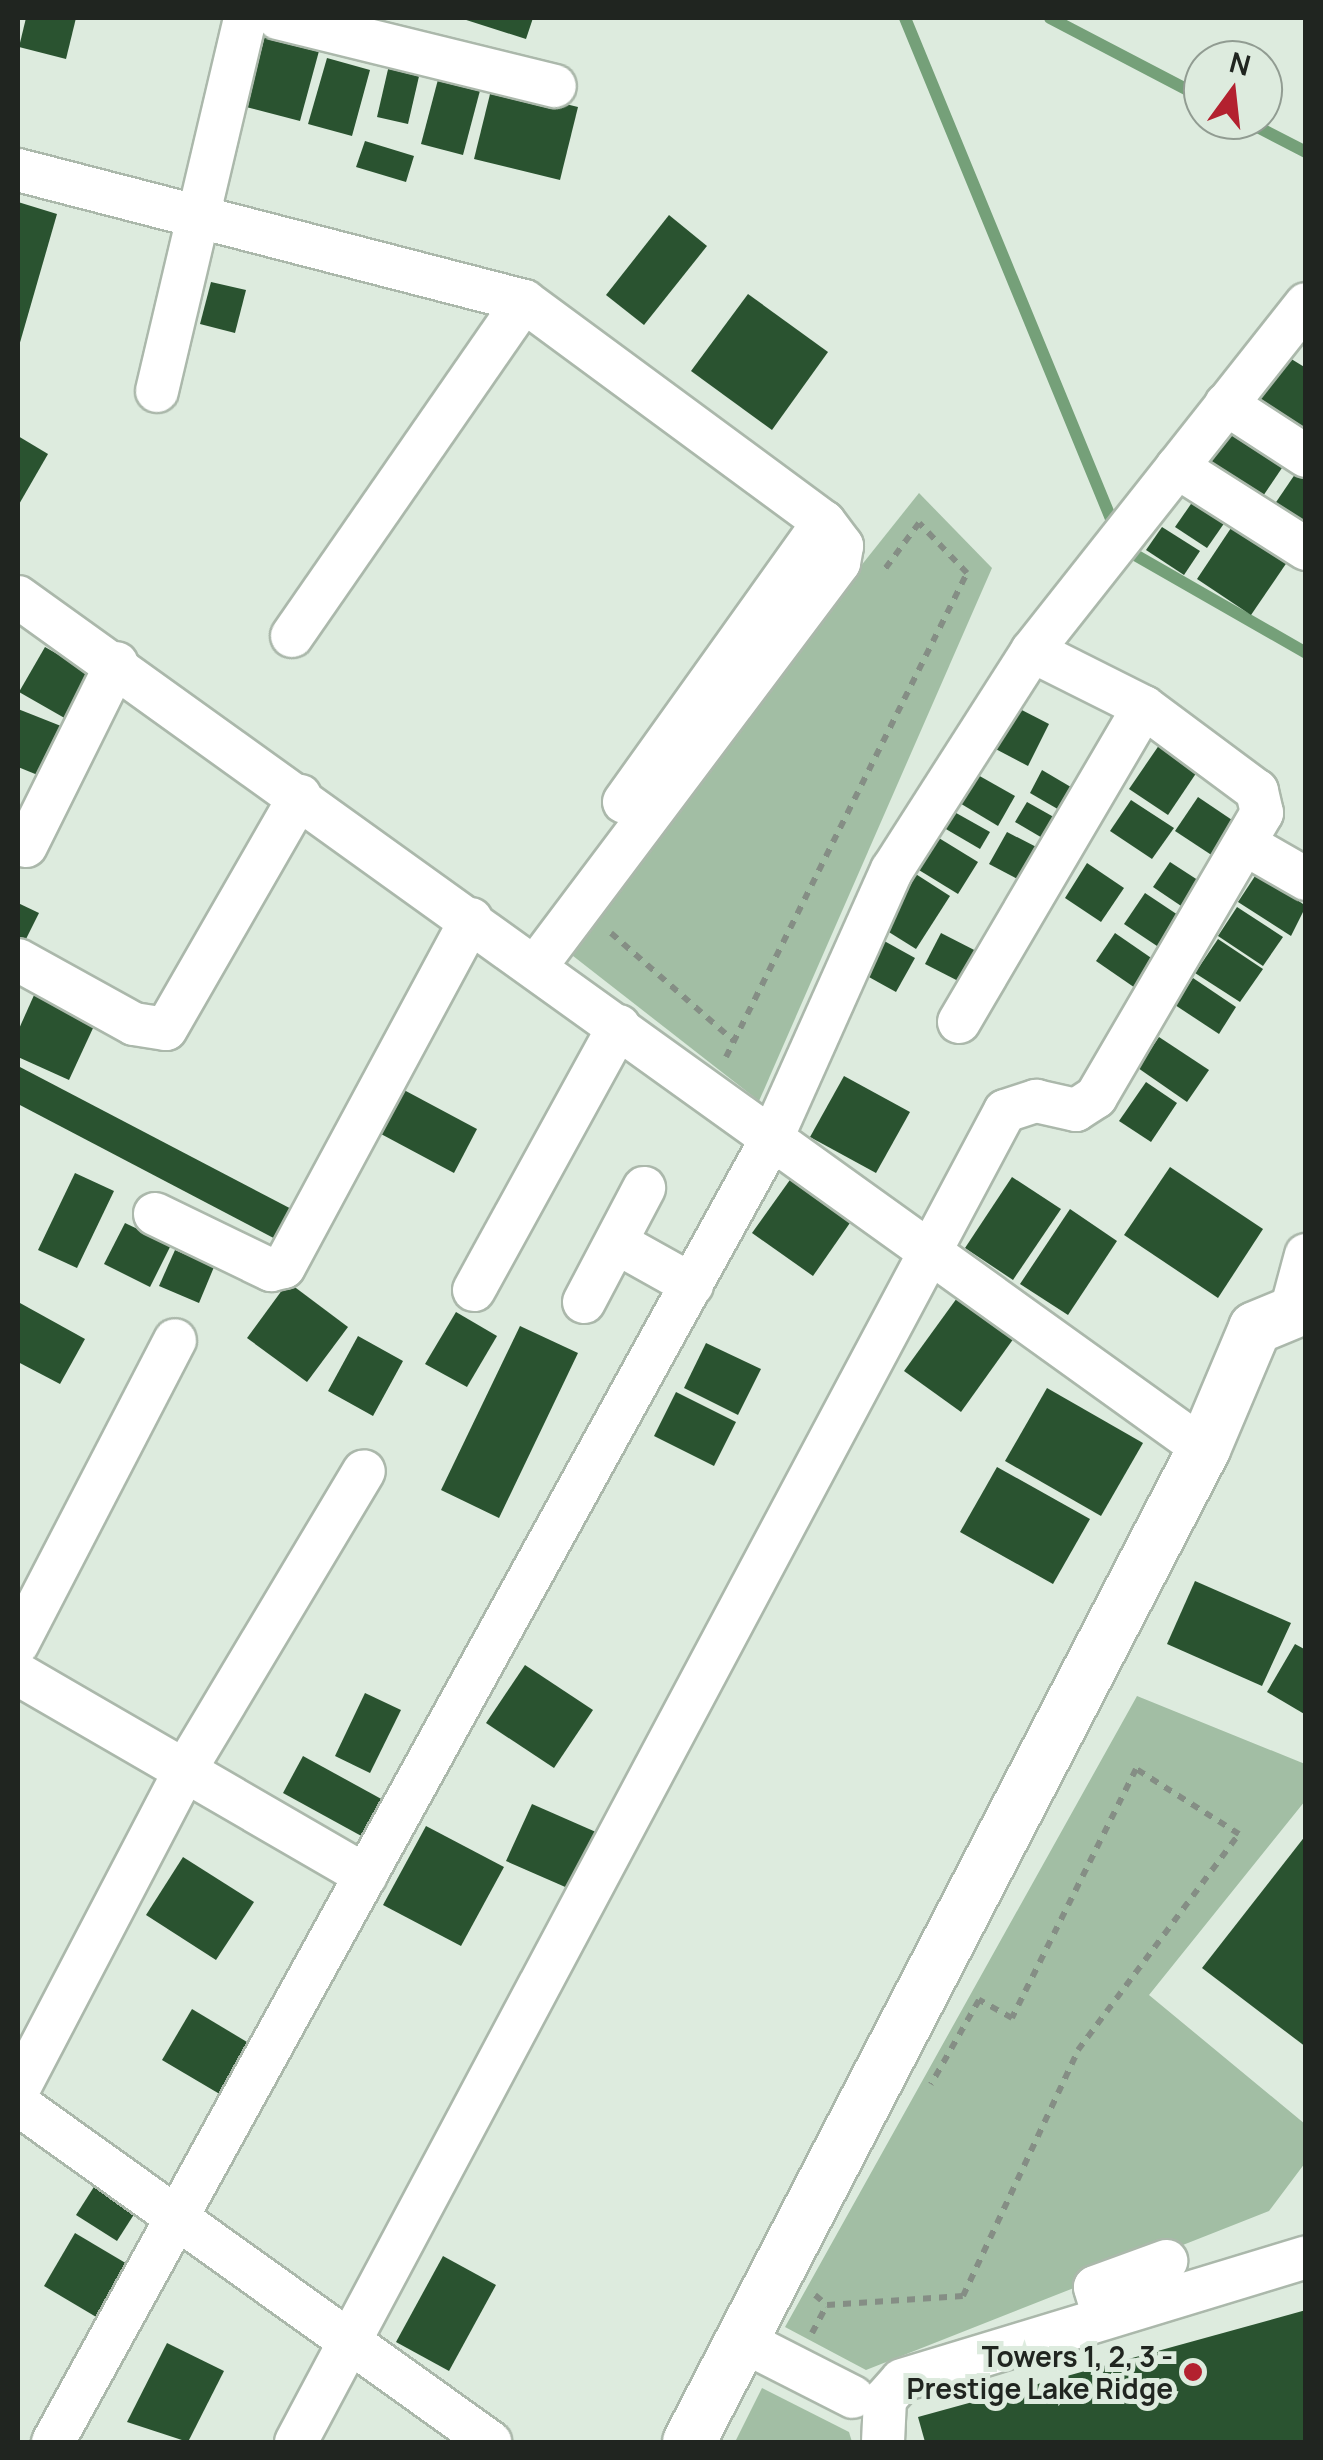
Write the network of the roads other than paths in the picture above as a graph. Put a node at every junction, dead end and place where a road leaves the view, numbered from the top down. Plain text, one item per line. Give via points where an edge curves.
1 (245, 18) edge
2 (278, 18) edge
3 (555, 86) dead end
4 (18, 170) edge
5 (198, 215) junction
6 (524, 300) junction
7 (1306, 304) edge
8 (1290, 351) edge
9 (158, 391) dead end
10 (1226, 404) junction
11 (1306, 456) edge
12 (1177, 466) junction
13 (1306, 550) edge
14 (22, 611) edge
15 (292, 636) dead end
16 (1032, 651) junction
17 (118, 663) junction
18 (1144, 708) junction
19 (300, 796) junction
20 (1244, 844) junction
21 (26, 846) dead end
22 (1306, 879) edge
23 (471, 919) junction
24 (527, 959) junction
25 (18, 960) edge
26 (958, 1022) dead end
27 (619, 1026) junction
28 (772, 1140) junction
29 (644, 1188) dead end
30 (155, 1214) dead end
31 (617, 1243) junction
32 (1306, 1255) edge
33 (927, 1257) junction
34 (692, 1284) junction
35 (474, 1290) dead end
36 (584, 1302) dead end
37 (1299, 1307) edge
38 (175, 1340) dead end
39 (1204, 1449) junction
40 (364, 1471) dead end
41 (18, 1643) edge
42 (18, 1674) edge
43 (185, 1770) junction
44 (366, 1876) junction
45 (18, 2090) edge
46 (18, 2104) edge
47 (176, 2212) junction
48 (1306, 2256) edge
49 (1166, 2261) dead end
50 (1104, 2317) junction
51 (743, 2341) junction
52 (348, 2344) junction
53 (852, 2397) dead end
54 (52, 2442) edge
55 (296, 2442) edge
56 (490, 2442) edge
57 (689, 2442) edge
58 (884, 2442) edge

1 - 5 street
2 - 3 street
4 - 5 street
5 - 6 street
5 - 9 street
6 - 15 street
6 - 24 street via 824,522
7 - 8 street
8 - 10 street
10 - 11 street
10 - 12 street
12 - 13 street
12 - 16 street
14 - 17 street
16 - 18 street
16 - 28 street via 892,870
17 - 19 street
17 - 21 street
18 - 20 street via 1257,791 1262,813
18 - 26 street
19 - 23 street
19 - 25 street via 166,1029 134,1024
20 - 22 street
20 - 33 street via 1096,1098 1076,1110 1036,1101 1004,1111
23 - 24 street
23 - 30 street via 284,1267 271,1270
24 - 27 street
27 - 28 street
27 - 35 street
28 - 33 street
28 - 34 street
29 - 31 street
31 - 34 street
31 - 36 street
32 - 37 street
33 - 39 street
33 - 52 street
34 - 44 street
37 - 39 street via 1255,1328
38 - 41 street
39 - 51 street
40 - 43 street
42 - 43 street
43 - 44 street
43 - 45 street
44 - 47 street
46 - 47 street
47 - 52 street
47 - 54 street
48 - 50 street
49 - 50 street via 1095,2287
50 - 58 street via 902,2380 885,2398
51 - 53 street
51 - 57 street
52 - 55 street
52 - 56 street

